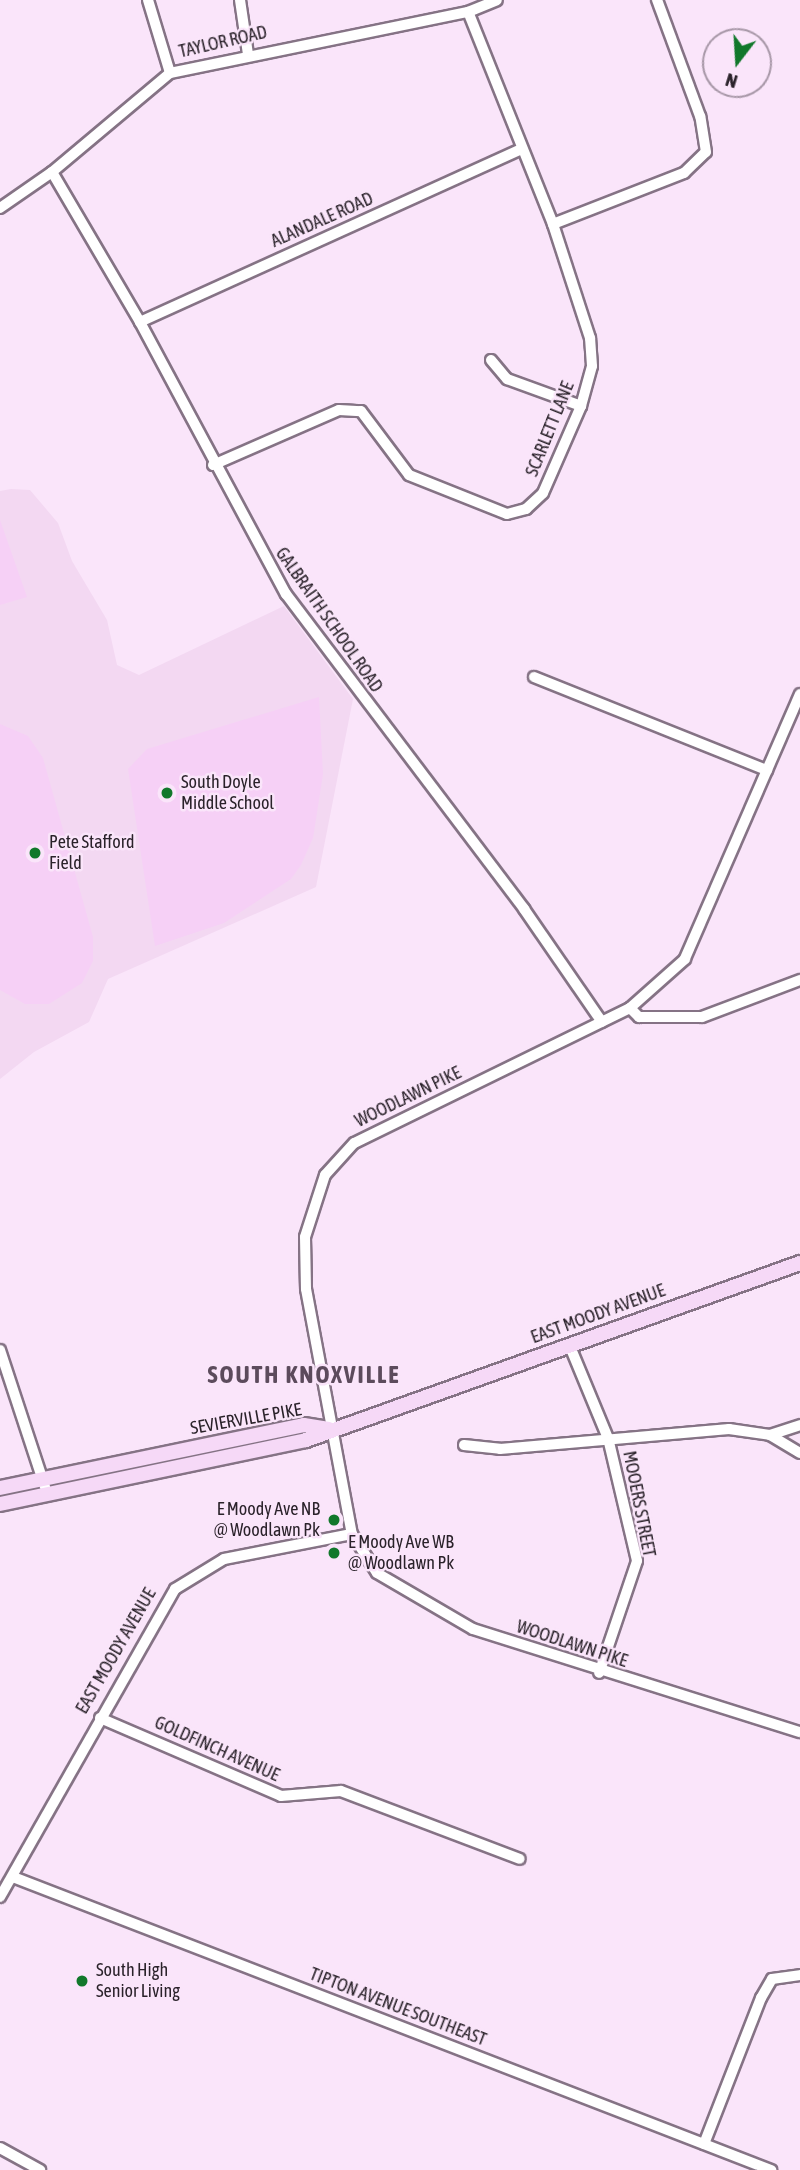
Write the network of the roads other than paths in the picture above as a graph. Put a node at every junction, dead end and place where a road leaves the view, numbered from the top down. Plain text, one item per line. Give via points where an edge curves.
1 (148, 0) edge
2 (240, 0) edge
3 (497, 0) edge
4 (657, 0) edge
5 (468, 12) junction
6 (248, 54) junction
7 (170, 73) junction
8 (519, 150) junction
9 (52, 173) junction
10 (0, 208) edge
11 (553, 224) junction
12 (140, 322) junction
13 (491, 360) dead end
14 (581, 406) junction
15 (213, 465) junction
16 (534, 677) dead end
17 (800, 694) edge
18 (796, 713) edge
19 (767, 770) junction
20 (800, 981) edge
21 (630, 1008) junction
22 (602, 1022) junction
23 (800, 1264) edge
24 (569, 1344) junction
25 (0, 1350) edge
26 (800, 1425) edge
27 (331, 1430) junction
28 (771, 1435) junction
29 (608, 1438) junction
30 (464, 1445) dead end
31 (800, 1453) edge
32 (43, 1478) junction
33 (0, 1488) edge
34 (47, 1493) junction
35 (0, 1504) edge
36 (352, 1534) junction
37 (599, 1673) junction
38 (100, 1717) junction
39 (800, 1731) edge
40 (520, 1859) dead end
41 (13, 1877) junction
42 (0, 1897) edge
43 (800, 1975) edge
44 (704, 2144) junction
45 (0, 2148) edge
46 (40, 2170) edge
47 (771, 2170) edge

1 - 7 street
2 - 6 street
3 - 5 street, TAYLOR ROAD
4 - 11 street via 700,116 706,152 684,173
5 - 6 street, TAYLOR ROAD
5 - 8 street, SCARLETT LANE
6 - 7 street, TAYLOR ROAD
7 - 9 street, TAYLOR ROAD
8 - 11 street, SCARLETT LANE
8 - 12 street, ALANDALE ROAD
9 - 10 street, TAYLOR ROAD
9 - 12 street, GALBRAITH SCHOOL ROAD
11 - 14 street, SCARLETT LANE via 590,338 592,366
12 - 15 street, GALBRAITH SCHOOL ROAD
13 - 14 street via 507,379
14 - 15 street, SCARLETT LANE via 543,493 526,509 507,514 409,475 361,411 339,410
15 - 22 street, GALBRAITH SCHOOL ROAD via 286,594 524,909
16 - 19 street
17 - 18 street, WOODLAWN PIKE
18 - 19 street, WOODLAWN PIKE
19 - 21 street, WOODLAWN PIKE via 685,958
20 - 21 street via 702,1017 639,1017
21 - 22 street, WOODLAWN PIKE
22 - 27 street, WOODLAWN PIKE via 354,1143 325,1175 305,1237 306,1289
23 - 24 main road, EAST MOODY AVENUE
24 - 27 main road, EAST MOODY AVENUE via 444,1394
24 - 29 street, MOOERS STREET
25 - 32 street
26 - 28 street
27 - 32 main road, SEVIERVILLE PIKE via 304,1425
27 - 34 main road, SEVIERVILLE PIKE via 306,1440
27 - 36 street, WOODLAWN PIKE
28 - 29 street via 729,1429
28 - 31 street
29 - 30 street via 500,1449
29 - 37 street, MOOERS STREET via 637,1561
32 - 33 main road, SEVIERVILLE PIKE
32 - 34 street
34 - 35 main road, SEVIERVILLE PIKE
36 - 37 street, WOODLAWN PIKE via 377,1573 419,1602 473,1629
36 - 38 street, EAST MOODY AVENUE via 223,1559 191,1574 163,1605
37 - 39 street, WOODLAWN PIKE
38 - 40 street, GOLDFINCH AVENUE via 281,1796 341,1791
38 - 41 street, EAST MOODY AVENUE
41 - 42 street, EAST MOODY AVENUE
41 - 44 street, TIPTON AVENUE SOUTHEAST
43 - 44 street via 772,1979
44 - 47 street, TIPTON AVENUE SOUTHEAST
45 - 46 street

